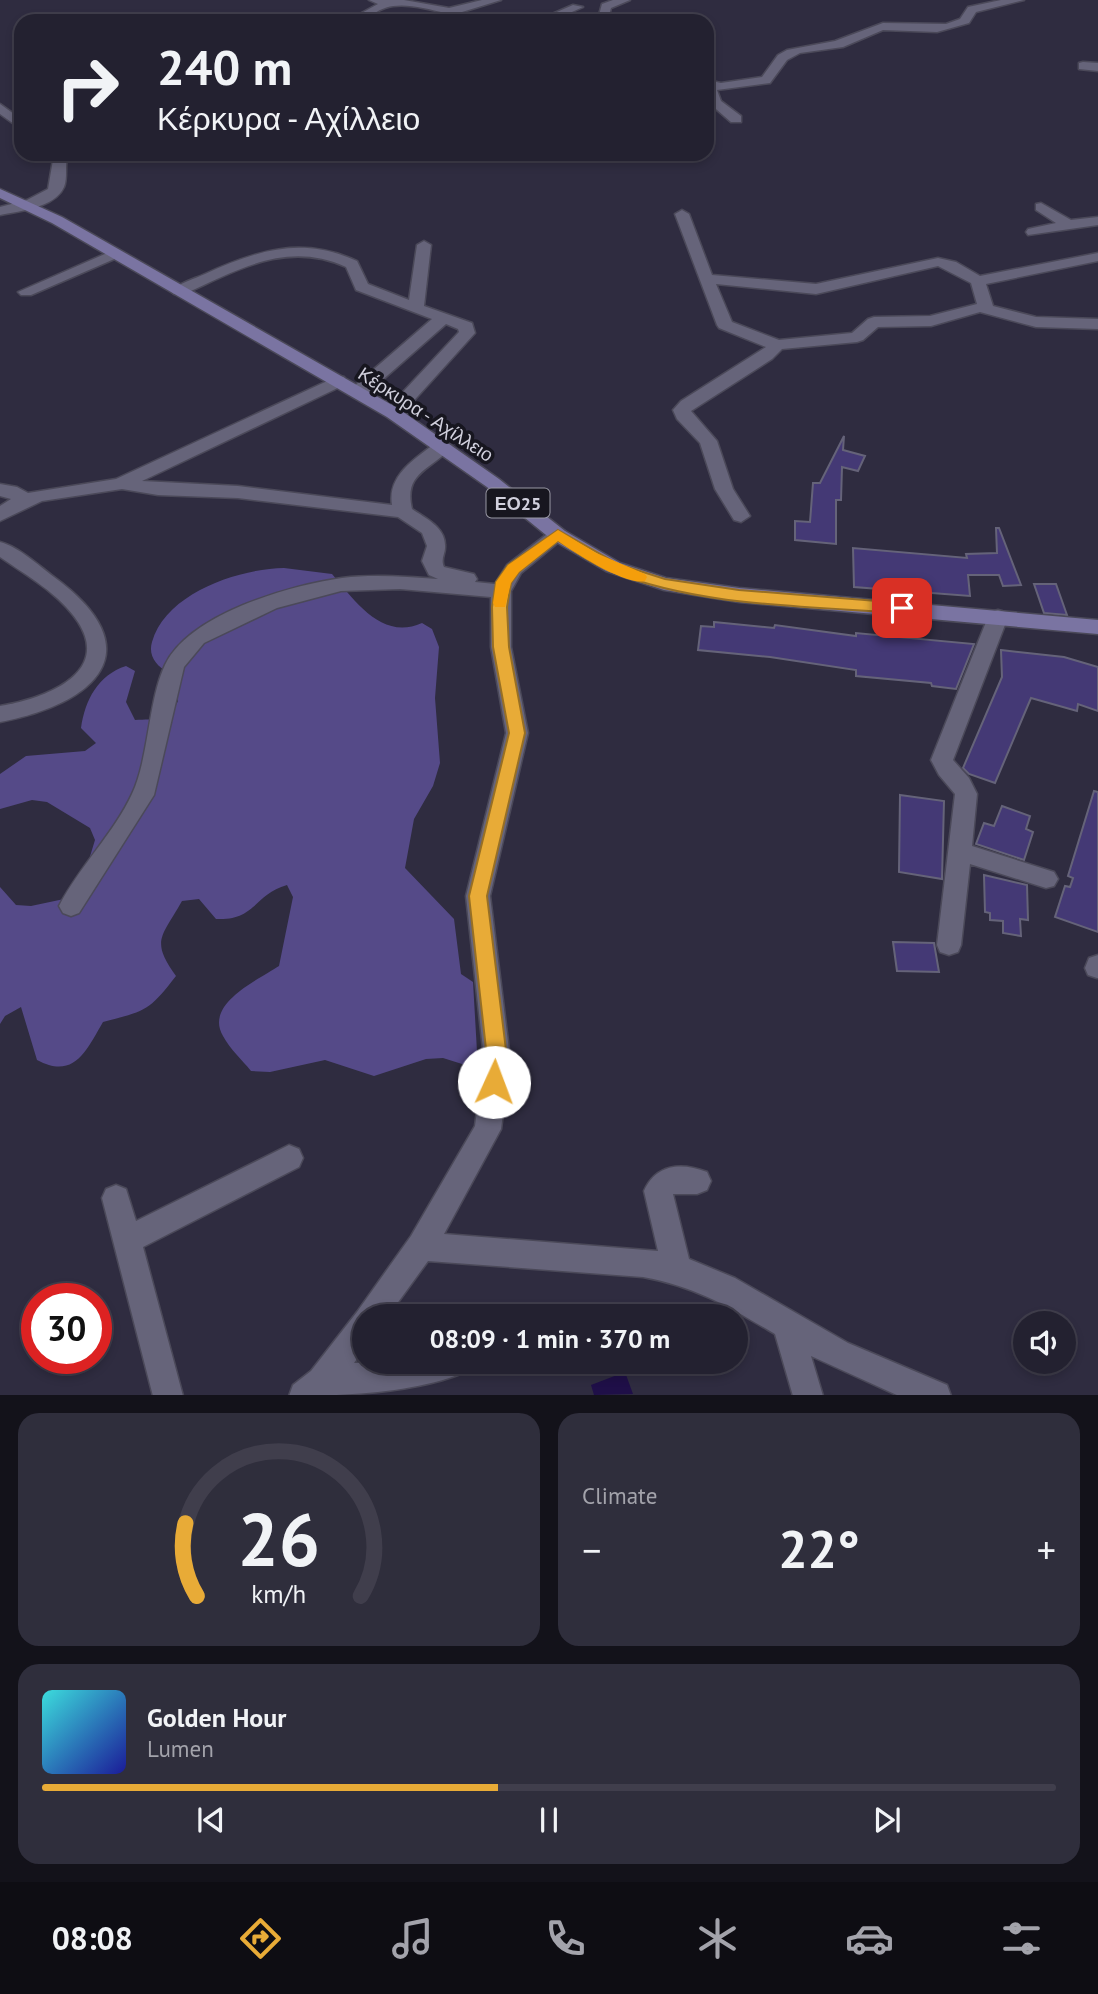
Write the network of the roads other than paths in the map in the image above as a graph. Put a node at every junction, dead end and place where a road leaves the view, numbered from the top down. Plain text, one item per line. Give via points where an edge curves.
1 (495, 0) edge
2 (624, 0) edge
3 (1018, 0) edge
4 (386, 1) edge
5 (573, 4) edge
6 (450, 11) junction
7 (365, 14) edge
8 (460, 14) edge
9 (555, 14) edge
10 (605, 14) edge
11 (1083, 66) dead end
12 (1098, 66) edge
13 (714, 86) edge
14 (714, 101) edge
15 (0, 108) edge
16 (14, 119) edge
17 (736, 119) dead end
18 (58, 161) edge
19 (0, 193) edge
20 (27, 204) junction
21 (1041, 207) dead end
22 (0, 211) edge
23 (682, 214) dead end
24 (1098, 221) edge
25 (1068, 225) junction
26 (1033, 232) dead end
27 (424, 245) dead end
28 (114, 254) junction
29 (1098, 257) edge
30 (706, 279) junction
31 (978, 281) junction
32 (179, 291) junction
33 (26, 292) dead end
34 (983, 307) junction
35 (416, 308) junction
36 (443, 318) junction
37 (1098, 324) edge
38 (778, 345) junction
39 (402, 377) junction
40 (338, 382) junction
41 (357, 393) junction
42 (393, 413) junction
43 (443, 446) junction
44 (122, 483) junction
45 (0, 490) edge
46 (24, 499) junction
47 (403, 512) junction
48 (0, 515) edge
49 (741, 516) dead end
50 (558, 535) junction
51 (0, 548) edge
52 (502, 587) junction
53 (998, 617) junction
54 (1098, 626) edge
55 (0, 714) edge
56 (961, 852) junction
57 (1046, 879) dead end
58 (71, 906) dead end
59 (949, 945) dead end
60 (289, 1158) dead end
61 (697, 1181) dead end
62 (116, 1198) dead end
63 (128, 1240) junction
64 (421, 1246) junction
65 (677, 1269) junction
66 (379, 1304) edge
67 (788, 1327) junction
68 (352, 1339) edge
69 (396, 1374) edge
70 (313, 1389) edge
71 (168, 1395) edge
72 (808, 1395) edge
73 (936, 1395) edge

1 - 6 street
2 - 10 street via 606,6
3 - 13 street via 972,9 965,21 946,28 872,29 839,44 786,55 766,80
4 - 6 street
4 - 7 street
5 - 9 street
6 - 8 street
11 - 12 street
14 - 17 street
15 - 16 street
18 - 20 street via 55,190
19 - 20 main road, Κέρκυρα - Αχίλλειο / ΕΟ25
20 - 22 street
20 - 28 main road, Κέρκυρα - Αχίλλειο / ΕΟ25
21 - 25 street
23 - 30 street
24 - 25 street
25 - 26 street
27 - 35 street
28 - 32 main road, Κέρκυρα - Αχίλλειο / ΕΟ25
28 - 33 street
29 - 31 street
30 - 31 street via 816,289 938,262
30 - 38 street via 725,325
31 - 34 street
32 - 35 street via 251,260 306,249 347,261 356,268 361,287
32 - 40 main road, Κέρκυρα - Αχίλλειο / ΕΟ25
34 - 37 street via 1036,322
34 - 38 street via 931,321 874,322 857,337
35 - 36 street
36 - 39 street
36 - 39 street via 466,326 468,331
38 - 49 street via 682,412 708,441 724,489
39 - 41 street
39 - 42 street
40 - 41 main road, Κέρκυρα - Αχίλλειο / ΕΟ25
40 - 44 street
41 - 42 main road, Κέρκυρα - Αχίλλειο / ΕΟ25
42 - 43 main road, Κέρκυρα - Αχίλλειο / ΕΟ25
43 - 47 street via 400,487
43 - 50 main road, Κέρκυρα - Αχίλλειο / ΕΟ25
44 - 46 street
44 - 47 street
45 - 46 street
46 - 48 street
47 - 52 street via 429,529 436,546 432,561 436,571
50 - 52 street via 527,556
50 - 53 main road, Κέρκυρα - Αχίλλειο / ΕΟ25 via 613,567 688,588
51 - 55 street via 78,608 96,634 99,648 94,667 66,692 35,708
52 - 58 street via 341,585 256,608 198,637 174,667 143,795
52 - 64 street via 501,647 517,733 478,896 497,1058 488,1129
53 - 54 main road, Κέρκυρα - Αχίλλειο / ΕΟ25
53 - 56 street via 942,760 966,792
56 - 57 street
56 - 59 street
60 - 63 street
61 - 65 street via 666,1181 658,1191
62 - 63 street
63 - 71 street
64 - 65 street
64 - 66 street
65 - 67 street via 725,1288
67 - 72 street
67 - 73 street via 837,1354
68 - 70 street
69 - 70 street

